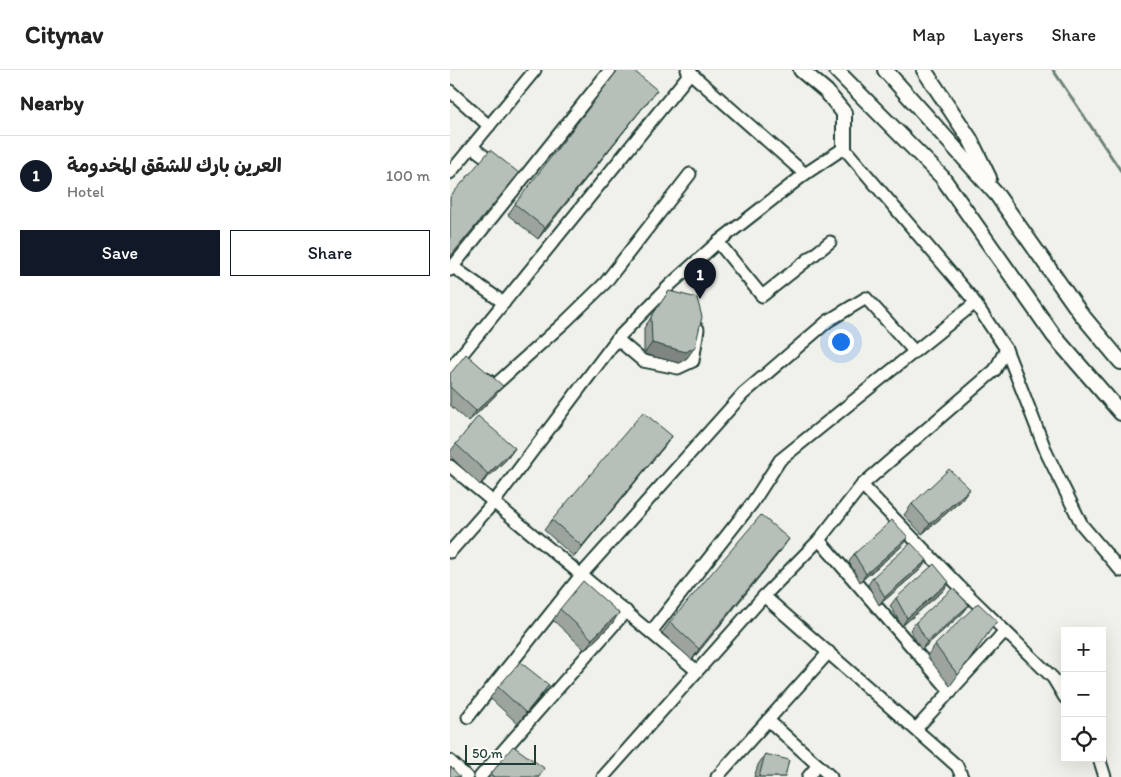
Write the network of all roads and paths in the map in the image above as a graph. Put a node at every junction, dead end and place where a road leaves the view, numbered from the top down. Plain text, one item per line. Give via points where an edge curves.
1 (535, 70) edge
2 (610, 70) edge
3 (801, 70) edge
4 (836, 70) edge
5 (885, 70) edge
6 (924, 70) edge
7 (689, 71) edge
8 (450, 91) edge
9 (488, 126) junction
10 (472, 147) junction
11 (844, 148) junction
12 (450, 173) edge
13 (690, 174) dead end
14 (805, 174) junction
15 (520, 184) junction
16 (997, 195) junction
17 (718, 242) junction
18 (830, 242) dead end
19 (451, 269) edge
20 (504, 303) junction
21 (975, 303) junction
22 (695, 314) edge
23 (617, 339) junction
24 (1006, 349) junction
25 (914, 351) junction
26 (1121, 362) edge
27 (465, 364) junction
28 (450, 369) edge
29 (1121, 413) edge
30 (450, 466) edge
31 (862, 485) junction
32 (494, 502) junction
33 (819, 540) junction
34 (452, 545) edge
35 (1121, 570) edge
36 (582, 574) junction
37 (764, 596) junction
38 (626, 611) junction
39 (1005, 631) junction
40 (651, 632) junction
41 (829, 652) junction
42 (697, 671) junction
43 (1061, 691) edge
44 (951, 692) junction
45 (468, 716) dead end
46 (768, 720) junction
47 (916, 729) junction
48 (450, 761) edge
49 (1100, 762) edge
50 (818, 765) junction
51 (467, 777) edge
52 (480, 777) edge
53 (603, 777) edge
54 (717, 777) edge
55 (808, 777) edge
56 (831, 777) edge
57 (962, 777) edge
58 (1105, 777) edge

1 - 9 street
2 - 15 street
3 - 11 main road via 826,91 844,113
4 - 29 main road via 942,177 1054,336
5 - 16 main road
6 - 16 main road via 970,139
7 - 14 street
7 - 20 street
8 - 9 street
9 - 10 street
10 - 12 street
10 - 15 street
11 - 14 street
11 - 21 street
13 - 27 street via 605,283 495,385
14 - 17 street
15 - 19 street
16 - 26 main road via 1081,314
17 - 18 street via 762,296
17 - 23 street
19 - 20 street
20 - 27 street
21 - 24 street
21 - 25 street
22 - 23 street via 698,329 693,362 678,368 643,361
23 - 32 street
24 - 31 street via 995,370
24 - 35 street via 1047,454 1082,525
25 - 36 street via 866,298 828,321 743,394
25 - 40 street via 780,460 753,502
27 - 28 street
30 - 32 street
31 - 33 street
31 - 39 street
32 - 34 street
32 - 36 street
33 - 37 street
33 - 44 street
36 - 38 street
36 - 45 street
37 - 41 street
37 - 42 street
38 - 40 street
38 - 52 street
39 - 43 street via 1053,678
39 - 44 street
40 - 42 street
41 - 46 street
41 - 47 street
42 - 53 street
44 - 47 street
46 - 50 street
46 - 54 street
47 - 57 street via 957,766
48 - 51 street
49 - 58 street
50 - 55 street
50 - 56 street

